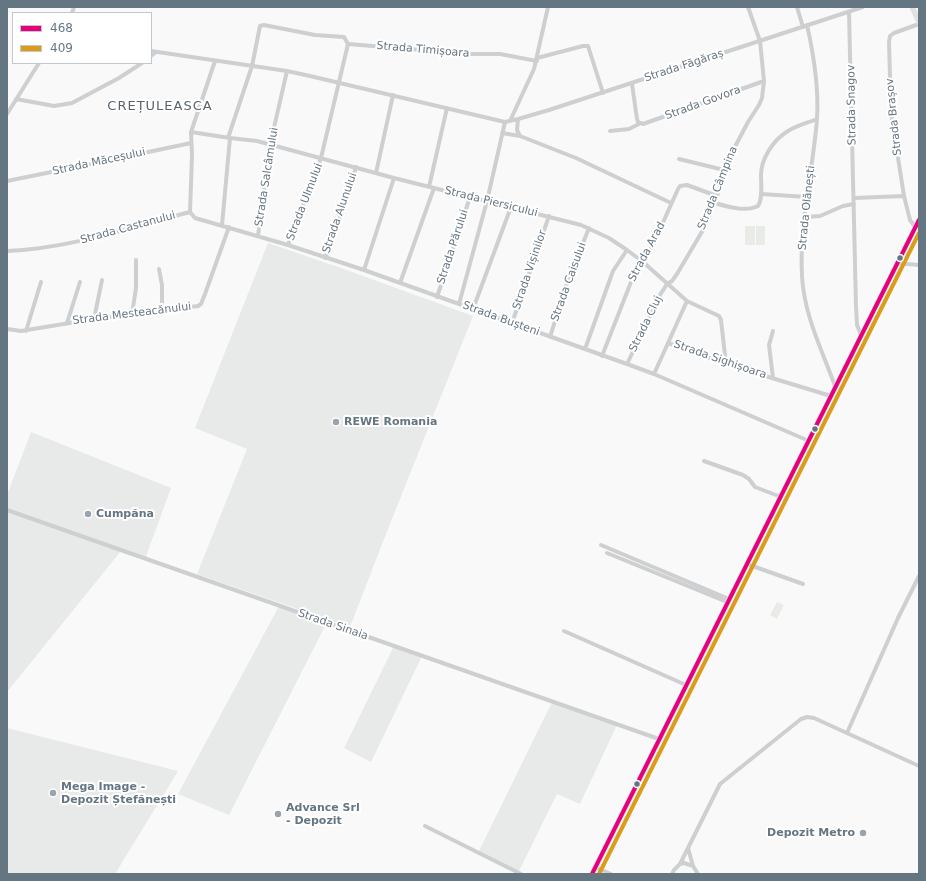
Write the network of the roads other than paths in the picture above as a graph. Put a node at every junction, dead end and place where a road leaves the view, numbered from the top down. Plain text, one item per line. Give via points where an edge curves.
1 (548, 7) edge
2 (748, 7) edge
3 (797, 7) edge
4 (863, 7) edge
5 (912, 7) edge
6 (849, 12) junction
7 (919, 23) edge
8 (805, 26) junction
9 (760, 41) junction
10 (348, 44) junction
11 (153, 52) edge
12 (537, 60) junction
13 (215, 61) junction
14 (38, 64) edge
15 (140, 64) edge
16 (252, 66) junction
17 (288, 71) junction
18 (764, 81) junction
19 (338, 82) junction
20 (632, 84) junction
21 (603, 93) junction
22 (393, 95) junction
23 (16, 99) junction
24 (447, 108) junction
25 (7, 114) edge
26 (518, 119) junction
27 (817, 119) junction
28 (507, 121) junction
29 (641, 123) junction
30 (610, 131) dead end
31 (191, 132) junction
32 (502, 133) junction
33 (520, 136) junction
34 (229, 138) junction
35 (191, 143) junction
36 (270, 145) junction
37 (321, 158) junction
38 (679, 159) dead end
39 (356, 167) junction
40 (724, 170) junction
41 (376, 173) junction
42 (394, 178) junction
43 (7, 181) edge
44 (432, 187) junction
45 (761, 194) junction
46 (717, 196) junction
47 (904, 196) junction
48 (470, 197) junction
49 (807, 197) junction
50 (854, 198) junction
51 (487, 201) junction
52 (715, 203) junction
53 (671, 204) junction
54 (854, 204) junction
55 (511, 207) junction
56 (190, 212) junction
57 (549, 216) junction
58 (804, 217) junction
59 (919, 220) edge
60 (222, 225) junction
61 (915, 227) junction
62 (230, 228) junction
63 (588, 228) junction
64 (258, 236) junction
65 (288, 245) junction
66 (627, 250) junction
67 (7, 251) edge
68 (325, 258) junction
69 (136, 260) dead end
70 (643, 262) junction
71 (896, 264) junction
72 (919, 265) edge
73 (159, 269) dead end
74 (364, 270) junction
75 (102, 280) dead end
76 (40, 282) dead end
77 (80, 282) dead end
78 (400, 283) junction
79 (667, 284) junction
80 (437, 297) junction
81 (686, 301) junction
82 (459, 304) junction
83 (473, 309) junction
84 (162, 311) junction
85 (132, 314) junction
86 (94, 319) junction
87 (67, 323) junction
88 (512, 323) junction
89 (7, 329) edge
90 (26, 331) junction
91 (773, 331) dead end
92 (861, 335) junction
93 (550, 337) junction
94 (668, 342) junction
95 (585, 349) junction
96 (602, 356) junction
97 (627, 364) junction
98 (726, 364) junction
99 (654, 374) junction
100 (773, 378) junction
101 (835, 386) junction
102 (831, 396) junction
103 (809, 441) junction
104 (704, 460) dead end
105 (781, 497) junction
106 (7, 510) edge
107 (600, 545) dead end
108 (607, 553) dead end
109 (747, 564) junction
110 (919, 576) edge
111 (803, 584) dead end
112 (728, 600) junction
113 (564, 630) dead end
114 (686, 685) junction
115 (847, 733) junction
116 (659, 739) junction
117 (919, 766) edge
118 (425, 826) dead end
119 (688, 847) junction
120 (680, 864) junction
121 (693, 866) junction
122 (595, 867) junction
123 (520, 874) edge
124 (592, 874) edge
125 (610, 874) edge
126 (672, 874) edge
127 (698, 874) edge

1 - 12 street
2 - 9 street, Strada Câmpina
3 - 8 street, Strada Olănești
4 - 6 street, Strada Făgăraș
5 - 7 main road
6 - 8 street, Strada Făgăraș
6 - 50 street, Strada Snagov
7 - 47 street, Strada Brașov via 894,33 890,36 889,42 891,113
8 - 9 street, Strada Făgăraș
8 - 27 street, Strada Olănești via 816,72
9 - 18 street, Strada Câmpina
9 - 20 street, Strada Făgăraș
10 - 12 street, Strada Timișoara via 500,54
10 - 16 street via 344,37 315,35 262,25 259,28
10 - 19 street
11 - 13 street
12 - 21 street, Strada Timișoara via 588,46
12 - 28 street
13 - 16 street
13 - 31 street, Strada Castanului
14 - 23 street
15 - 23 street via 72,103 54,106
16 - 17 street
16 - 34 street
17 - 19 street
17 - 36 street, Strada Salcâmului
18 - 29 street, Strada Govora via 648,123
18 - 40 street, Strada Câmpina via 759,105
19 - 22 street
19 - 37 street, Strada Ulmului
20 - 21 street, Strada Făgăraș
20 - 29 street via 637,119
21 - 26 street, Strada Făgăraș
22 - 24 street
22 - 41 street
23 - 25 street
24 - 28 street
24 - 44 street
26 - 28 street, Strada Făgăraș
26 - 33 street via 517,130
27 - 45 street via 793,128 778,140 762,165
27 - 49 street, Strada Olănești
28 - 32 street
29 - 30 street, Strada Govora via 629,129
31 - 34 street, Strada Piersicului
31 - 35 street, Strada Castanului
32 - 33 street
32 - 51 street
33 - 53 street via 576,158
34 - 36 street, Strada Piersicului
34 - 60 street
35 - 43 street, Strada Măceșului
35 - 56 street, Strada Castanului
36 - 37 street, Strada Piersicului
36 - 64 street, Strada Salcâmului
37 - 39 street, Strada Piersicului
37 - 65 street, Strada Ulmului
38 - 40 street
39 - 41 street, Strada Piersicului
39 - 68 street, Strada Alunului
40 - 46 street, Strada Câmpina
41 - 42 street, Strada Piersicului
42 - 44 street, Strada Piersicului
42 - 74 street
44 - 48 street, Strada Piersicului
44 - 78 street
45 - 49 street
45 - 52 street via 757,208 729,207
46 - 52 street, Strada Câmpina
46 - 53 street, Strada Arad via 683,185 678,189
47 - 50 street
47 - 61 street, Strada Brașov via 910,220
48 - 51 street, Strada Piersicului
48 - 80 street, Strada Părului
49 - 58 street, Strada Olănești
50 - 54 street, Strada Snagov
51 - 55 street, Strada Piersicului
51 - 82 street
52 - 79 street, Strada Câmpina via 678,274
53 - 70 street, Strada Arad
54 - 58 street via 820,216
54 - 92 street, Strada Snagov via 857,325
55 - 57 street, Strada Piersicului
55 - 83 street
56 - 60 street, Strada Bușteni via 195,218
56 - 67 street, Strada Castanului via 81,241 22,251
57 - 63 street, Strada Piersicului
57 - 88 street, Strada Vișinilor
58 - 101 street, Strada Olănești via 802,261 805,303
59 - 61 main road
60 - 62 street, Strada Bușteni
61 - 71 main road
62 - 64 street, Strada Bușteni
62 - 84 street, Strada Mesteacănului via 200,304 195,307
63 - 66 street, Strada Piersicului
63 - 93 street, Strada Caisului
64 - 65 street, Strada Bușteni
65 - 68 street, Strada Bușteni
66 - 70 street, Strada Piersicului
66 - 95 street via 613,271
68 - 74 street, Strada Bușteni
69 - 85 street via 136,288
70 - 79 street, Strada Piersicului
70 - 96 street, Strada Arad via 631,282
71 - 72 street
71 - 92 main road
73 - 84 street
74 - 78 street, Strada Bușteni
75 - 86 street
76 - 90 street
77 - 87 street
78 - 80 street, Strada Bușteni
79 - 81 street, Strada Piersicului
79 - 97 street, Strada Cluj
80 - 82 street, Strada Bușteni
81 - 94 street, Strada Sighișoara
81 - 98 street, Strada Piersicului via 720,318
82 - 83 street, Strada Bușteni
83 - 88 street, Strada Bușteni
84 - 85 street, Strada Mesteacănului
85 - 86 street, Strada Mesteacănului
86 - 87 street, Strada Mesteacănului
87 - 90 street, Strada Mesteacănului
88 - 93 street, Strada Bușteni
89 - 90 street, Strada Mesteacănului
91 - 100 street, Strada Sighișoara via 769,345
92 - 101 main road
93 - 95 street, Strada Bușteni
94 - 98 street, Strada Sighișoara
94 - 99 street, Strada Sighișoara
95 - 96 street, Strada Bușteni
96 - 97 street, Strada Bușteni
97 - 99 street, Strada Bușteni
98 - 100 street, Strada Sighișoara
99 - 103 street, Strada Bușteni
100 - 102 street, Strada Sighișoara
101 - 102 main road
102 - 103 main road
103 - 105 main road
104 - 105 street via 742,474 754,487
105 - 109 main road
106 - 116 street, Strada Sinaia
107 - 112 street
108 - 112 street
109 - 111 street
109 - 112 main road
110 - 115 street
112 - 114 main road
113 - 114 street
114 - 116 main road
115 - 117 street
115 - 119 street via 814,718 801,719 720,784
116 - 122 main road
118 - 123 street
119 - 120 street
119 - 121 street
120 - 121 street
120 - 126 street
121 - 127 street
122 - 124 main road
122 - 125 street

